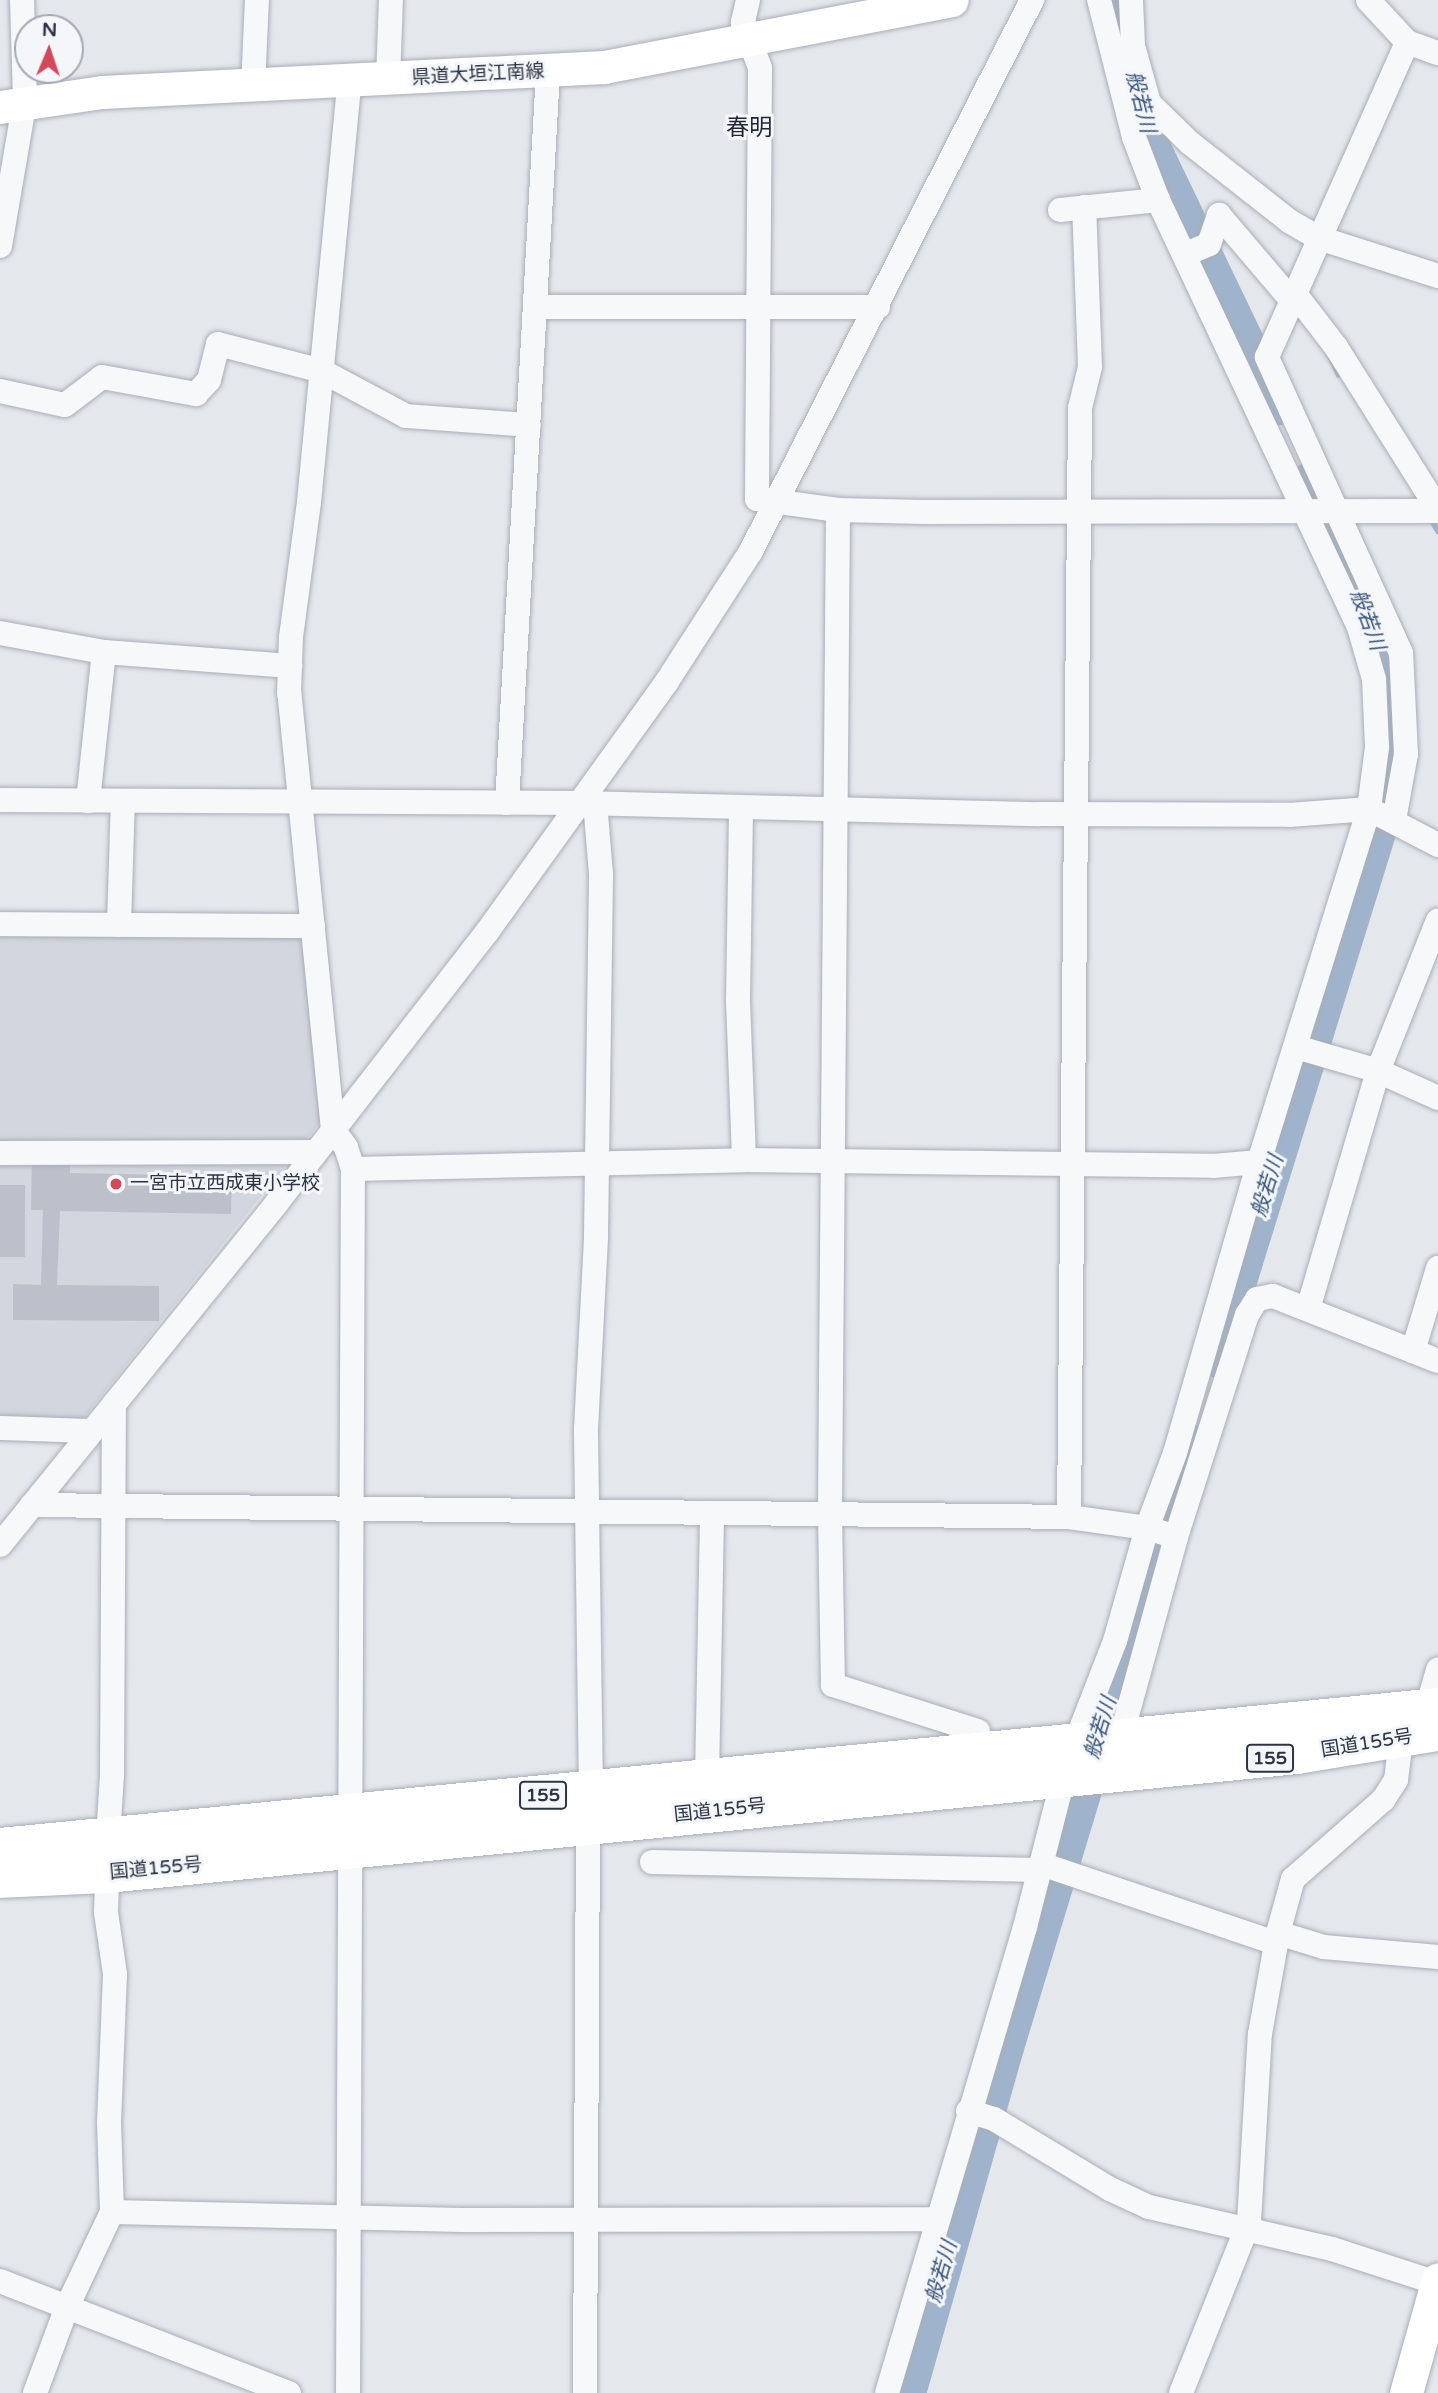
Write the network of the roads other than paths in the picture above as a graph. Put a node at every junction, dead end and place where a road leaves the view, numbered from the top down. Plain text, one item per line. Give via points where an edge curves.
1 (22, 0) edge
2 (257, 0) edge
3 (391, 0) edge
4 (748, 0) edge
5 (951, 0) edge
6 (1032, 0) edge
7 (1099, 0) edge
8 (1131, 0) edge
9 (1368, 0) edge
10 (753, 40) junction
11 (1407, 42) junction
12 (1438, 53) edge
13 (548, 72) junction
14 (388, 80) junction
15 (349, 83) junction
16 (253, 87) junction
17 (13, 103) edge
18 (1157, 200) junction
19 (1319, 238) junction
20 (0, 246) edge
21 (1196, 250) junction
22 (1438, 276) edge
23 (1295, 298) junction
24 (759, 304) junction
25 (536, 307) junction
26 (878, 307) junction
27 (322, 371) junction
28 (0, 391) edge
29 (529, 425) junction
30 (774, 505) junction
31 (838, 510) junction
32 (1438, 510) edge
33 (1321, 512) junction
34 (1078, 514) junction
35 (0, 633) edge
36 (104, 652) junction
37 (290, 666) junction
38 (0, 800) edge
39 (88, 801) junction
40 (123, 801) junction
41 (301, 803) junction
42 (507, 803) junction
43 (587, 803) junction
44 (741, 810) junction
45 (838, 812) junction
46 (1076, 814) junction
47 (1382, 815) junction
48 (1438, 845) edge
49 (1438, 920) edge
50 (0, 924) edge
51 (119, 925) junction
52 (313, 926) junction
53 (1306, 1049) junction
54 (1378, 1070) junction
55 (1438, 1098) edge
56 (333, 1129) junction
57 (316, 1152) junction
58 (0, 1153) edge
59 (744, 1160) junction
60 (831, 1161) junction
61 (596, 1162) junction
62 (1259, 1162) junction
63 (1073, 1166) junction
64 (353, 1169) junction
65 (1438, 1268) edge
66 (1308, 1309) junction
67 (1413, 1351) junction
68 (1438, 1361) edge
69 (114, 1404) junction
70 (0, 1427) edge
71 (92, 1431) junction
72 (32, 1505) junction
73 (351, 1508) junction
74 (113, 1509) junction
75 (589, 1512) junction
76 (712, 1513) junction
77 (830, 1514) junction
78 (1069, 1517) junction
79 (1161, 1532) junction
80 (0, 1545) edge
81 (1438, 1670) edge
82 (1426, 1722) edge
83 (978, 1731) dead end
84 (1094, 1757) junction
85 (707, 1778) junction
86 (590, 1808) junction
87 (352, 1811) junction
88 (0, 1847) edge
89 (353, 1850) junction
90 (107, 1855) junction
91 (652, 1863) dead end
92 (1049, 1868) junction
93 (0, 1879) edge
94 (1277, 1938) junction
95 (1438, 1957) edge
96 (978, 2115) junction
97 (112, 2212) junction
98 (349, 2218) junction
99 (935, 2219) junction
100 (587, 2220) junction
101 (1246, 2230) junction
102 (0, 2281) edge
103 (1437, 2281) edge
104 (67, 2307) junction
105 (34, 2393) edge
106 (289, 2393) edge
107 (348, 2393) edge
108 (585, 2393) edge
109 (887, 2393) edge
110 (1181, 2393) edge
111 (1406, 2393) edge

1 - 17 street
2 - 16 street
3 - 14 street
4 - 10 street via 743,22
5 - 10 main road, 県道大垣江南線
6 - 26 street
7 - 18 street via 1133,138
8 - 19 street via 1133,47 1149,103 1190,143 1289,221
9 - 11 street
10 - 13 main road, 県道大垣江南線 via 604,67
10 - 24 street via 760,68
11 - 12 street
11 - 19 street
13 - 14 main road, 県道大垣江南線
13 - 25 street
14 - 15 main road, 県道大垣江南線
15 - 16 main road, 県道大垣江南線
15 - 27 street
16 - 17 main road, 県道大垣江南線
17 - 20 street
18 - 21 street
18 - 34 street via 1072,209 1090,367 1080,408
19 - 22 street
19 - 23 street
21 - 23 street via 1219,215
21 - 33 street
23 - 32 street via 1336,347
23 - 33 street via 1267,357
24 - 25 street
24 - 26 street
24 - 30 street via 757,499
25 - 29 street
26 - 30 street
27 - 28 street via 218,344 209,380 196,394 102,377 65,405
27 - 29 street via 406,416
27 - 37 street
29 - 42 street
30 - 31 street
30 - 43 street via 751,551
31 - 34 street
31 - 45 street
32 - 33 street
33 - 34 street
33 - 47 street via 1374,679
33 - 47 street via 1401,653 1406,754
34 - 46 street
35 - 36 street
36 - 37 street
36 - 39 street
37 - 41 street
38 - 39 street
39 - 40 street
40 - 41 street
40 - 51 street
41 - 42 street
41 - 52 street
42 - 43 street
43 - 44 street
43 - 56 street
43 - 61 street via 601,874
44 - 45 street
44 - 59 street via 738,1001
45 - 46 street
45 - 60 street
46 - 47 street
46 - 63 street
47 - 48 street
47 - 53 street
49 - 54 street
50 - 51 street
51 - 52 street
52 - 56 street
53 - 54 street
53 - 62 street
54 - 55 street
54 - 66 street
56 - 57 street
56 - 64 street via 346,1147
57 - 58 street
57 - 69 street
59 - 60 street
59 - 61 street
60 - 63 street
60 - 77 street
61 - 64 street
61 - 75 street via 586,1429
62 - 63 street
62 - 79 street via 1175,1453
63 - 78 street
64 - 73 street
65 - 67 street
66 - 67 street
66 - 79 street via 1273,1296 1257,1299
67 - 68 street
69 - 71 street
69 - 74 street
70 - 71 street
71 - 72 street
72 - 74 street
72 - 80 street
73 - 74 street
73 - 75 street
73 - 87 street
74 - 90 street
75 - 76 street
75 - 86 street
76 - 77 street
76 - 85 street
77 - 78 street
77 - 83 street via 833,1685
78 - 79 street
79 - 84 street
79 - 84 street via 1115,1641
81 - 82 street
82 - 84 highway, 国道155号 / 155 via 1297,1755
82 - 94 street via 1383,1800 1293,1879
84 - 85 highway, 国道155号 / 155
84 - 86 highway, 国道155号 / 155
84 - 92 street
85 - 86 highway, 国道155号 / 155
86 - 87 highway, 国道155号 / 155
86 - 89 highway, 国道155号 / 155
86 - 100 street
87 - 89 street
87 - 90 highway, 国道155号 / 155
88 - 90 highway, 国道155号 / 155
89 - 90 highway, 国道155号 / 155
89 - 98 street
90 - 93 highway, 国道155号 / 155
90 - 97 street via 106,1912 115,1973 109,2123
91 - 92 street
92 - 94 street
92 - 96 street
94 - 95 street
94 - 101 street via 1260,2034
96 - 99 street
96 - 101 street via 1139,2202
97 - 98 street
97 - 104 street
98 - 100 street
98 - 107 street
99 - 100 street
99 - 109 street
100 - 108 street
101 - 103 street via 1332,2249
101 - 110 street
102 - 104 street
103 - 111 main road
104 - 105 street
104 - 106 street

